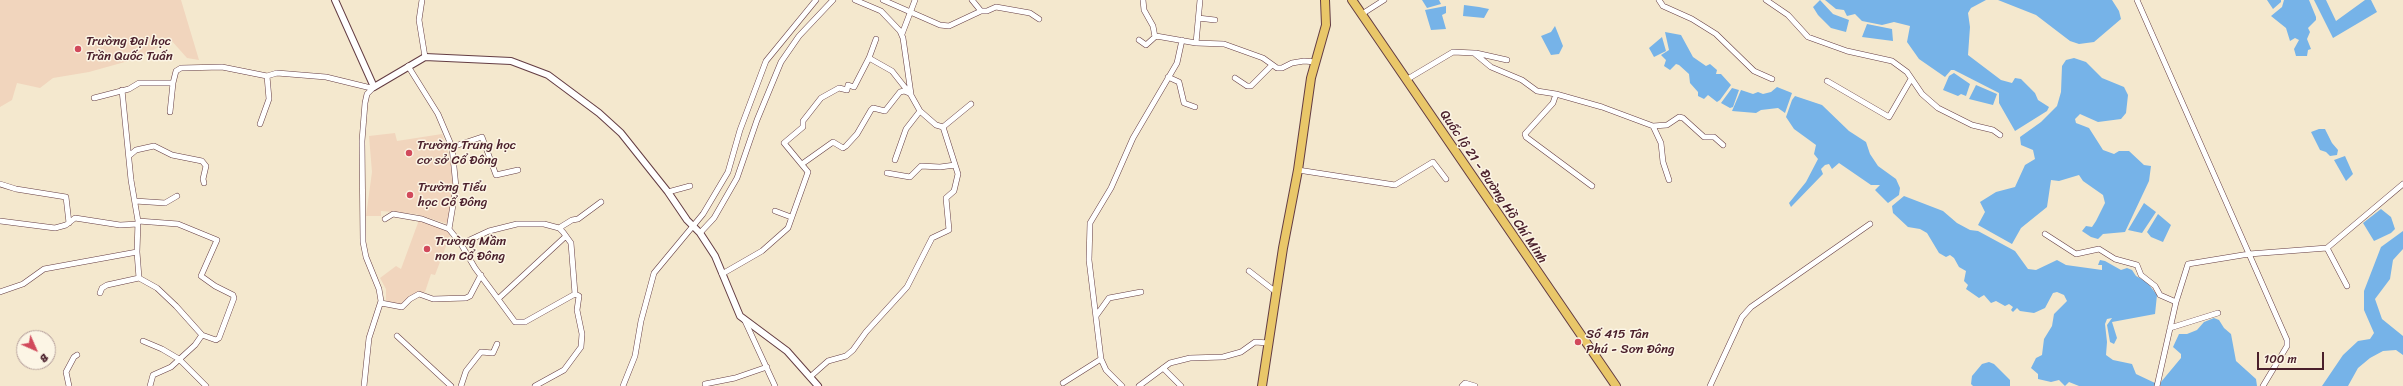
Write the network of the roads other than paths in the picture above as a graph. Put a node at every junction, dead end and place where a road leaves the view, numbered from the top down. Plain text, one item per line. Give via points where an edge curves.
1 (335, 0) edge
2 (422, 0) edge
3 (816, 0) edge
4 (832, 0) edge
5 (855, 0) edge
6 (883, 0) edge
7 (915, 0) edge
8 (972, 0) edge
9 (1143, 0) edge
10 (1200, 0) edge
11 (1325, 0) edge
12 (1352, 0) edge
13 (1384, 0) edge
14 (1659, 0) edge
15 (1766, 0) edge
16 (2137, 0) edge
17 (910, 11) junction
18 (981, 11) junction
19 (1362, 14) junction
20 (1198, 18) junction
21 (1039, 19) dead end
22 (1215, 20) dead end
23 (902, 34) junction
24 (1154, 37) junction
25 (876, 39) dead end
26 (1139, 40) dead end
27 (1182, 40) junction
28 (1196, 43) junction
29 (1474, 53) junction
30 (425, 58) junction
31 (869, 58) junction
32 (1507, 60) dead end
33 (1316, 62) junction
34 (1272, 65) junction
35 (408, 66) junction
36 (268, 76) junction
37 (1168, 77) junction
38 (1235, 78) dead end
39 (1911, 79) junction
40 (1406, 80) junction
41 (1772, 80) dead end
42 (1827, 81) dead end
43 (172, 83) junction
44 (373, 88) junction
45 (122, 90) junction
46 (1556, 94) junction
47 (911, 95) junction
48 (94, 98) dead end
49 (971, 104) dead end
50 (1195, 107) dead end
51 (920, 111) junction
52 (170, 112) dead end
53 (260, 124) dead end
54 (1653, 126) junction
55 (943, 127) junction
56 (2000, 135) dead end
57 (1723, 145) dead end
58 (452, 147) junction
59 (130, 155) junction
60 (895, 160) dead end
61 (802, 164) junction
62 (955, 165) junction
63 (518, 170) dead end
64 (1298, 170) junction
65 (887, 173) dead end
66 (1446, 179) dead end
67 (1668, 180) dead end
68 (204, 183) dead end
69 (0, 184) edge
70 (2403, 184) edge
71 (690, 186) dead end
72 (1592, 186) dead end
73 (668, 192) junction
74 (177, 196) dead end
75 (135, 201) junction
76 (601, 202) dead end
77 (775, 211) dead end
78 (791, 217) junction
79 (385, 219) dead end
80 (0, 221) edge
81 (69, 223) junction
82 (138, 223) junction
83 (1870, 224) dead end
84 (449, 228) junction
85 (558, 228) junction
86 (697, 230) junction
87 (2045, 234) dead end
88 (566, 236) junction
89 (461, 244) junction
90 (2327, 248) junction
91 (137, 252) junction
92 (2249, 254) junction
93 (1249, 271) dead end
94 (722, 274) junction
95 (481, 275) junction
96 (139, 278) junction
97 (2347, 286) dead end
98 (0, 292) edge
99 (1141, 292) dead end
100 (1276, 292) junction
101 (100, 294) dead end
102 (575, 294) junction
103 (498, 299) junction
104 (2176, 302) junction
105 (381, 303) junction
106 (2218, 313) dead end
107 (1096, 316) junction
108 (745, 320) junction
109 (2170, 328) junction
110 (202, 335) junction
111 (397, 336) dead end
112 (143, 342) dead end
113 (1268, 343) junction
114 (496, 344) dead end
115 (77, 355) dead end
116 (180, 359) junction
117 (1101, 359) junction
118 (767, 367) junction
119 (1163, 368) junction
120 (810, 377) junction
121 (1063, 383) dead end
122 (705, 384) dead end
123 (1119, 385) edge
124 (69, 386) edge
125 (150, 386) edge
126 (206, 386) edge
127 (364, 386) edge
128 (452, 386) edge
129 (461, 386) edge
130 (535, 386) edge
131 (623, 386) edge
132 (775, 386) edge
133 (818, 386) edge
134 (1139, 386) edge
135 (1181, 386) edge
136 (1262, 386) edge
137 (1462, 386) edge
138 (1475, 386) edge
139 (1616, 386) edge
140 (1710, 386) edge
141 (2157, 386) edge
142 (2263, 386) edge

1 - 44 street
2 - 30 street via 419,20
3 - 86 street via 766,61 740,130 728,172
4 - 86 street via 799,36 782,62 757,120 737,178 714,218
5 - 23 street via 884,14
6 - 17 street
7 - 17 street
8 - 18 street
9 - 24 street via 1144,10 1153,26
10 - 20 street
11 - 33 main road via 1326,25
12 - 19 main road, Quốc lộ 21 - Đường Hồ Chí Minh
13 - 19 street
14 - 41 street via 1663,6 1692,19 1719,36 1754,71
15 - 39 street via 1788,15 1811,39 1892,61 1902,67
16 - 92 street
17 - 18 street via 940,25 949,26
17 - 23 street
18 - 21 street via 1003,7 1030,13
19 - 40 main road, Quốc lộ 21 - Đường Hồ Chí Minh
20 - 22 street
20 - 28 street
23 - 47 street
24 - 26 street via 1147,45
24 - 27 street
25 - 31 street
27 - 28 street
27 - 37 street via 1177,63
28 - 34 street via 1224,44 1242,49
29 - 32 street
29 - 40 street via 1453,52
29 - 46 street via 1491,67 1525,82 1535,90
30 - 35 street
30 - 73 street via 520,63 562,84 621,133
31 - 47 street via 892,72
31 - 61 street via 854,87 848,85 847,90 839,88 821,98 802,121 803,127 784,144
33 - 34 street via 1292,63 1282,68
33 - 64 main road via 1311,78
34 - 38 street via 1252,86 1247,86
35 - 44 street
35 - 58 street via 438,114
36 - 43 street via 222,67 181,68 176,71
36 - 44 street via 277,73 326,77
36 - 53 street via 269,99
37 - 50 street via 1180,82 1184,103
37 - 107 street via 1133,138 1111,188 1090,223 1089,260
39 - 42 street via 1889,117
39 - 56 street via 1922,94 1938,108 1972,125 1993,130
40 - 139 main road, Quốc lộ 21 - Đường Hồ Chí Minh
43 - 45 street via 139,83
43 - 52 street
44 - 105 street via 365,102 362,141 363,242 379,289
45 - 48 street
45 - 59 street
46 - 54 street
46 - 72 street via 1553,102 1526,137
47 - 51 street
47 - 61 street via 904,91 900,92 885,111 873,108 857,134 846,146 843,148 833,142
49 - 55 street
51 - 55 street via 936,126
51 - 60 street via 906,129
54 - 57 street via 1667,125 1679,117 1704,137 1714,137
54 - 67 street via 1662,143 1663,162
55 - 62 street
58 - 63 street via 482,137 496,175
58 - 84 street via 456,187
59 - 68 street via 136,150 154,146 172,155 202,161 206,166
59 - 75 street
61 - 78 street via 808,172
62 - 65 street via 921,166 910,177
62 - 120 street via 958,174 956,186 946,198 949,230 932,238 907,287 853,350 846,356 828,362
64 - 66 street via 1394,185 1433,162
64 - 100 main road
69 - 81 street via 66,198
70 - 90 street
71 - 73 street
73 - 86 street
74 - 75 street via 165,203
75 - 82 street
76 - 85 street via 578,220 572,220
77 - 78 street
78 - 94 street via 788,228 762,251
79 - 84 street via 393,214 411,216
80 - 81 street via 55,228
81 - 82 street via 75,218 120,226
82 - 91 street
82 - 110 street via 178,224 217,240 201,276 234,298 220,338 216,340
83 - 140 street via 1751,307 1742,318
84 - 89 street
85 - 88 street
85 - 89 street via 537,223 517,224 489,231
86 - 94 street via 712,251
86 - 131 street via 654,273 635,356
87 - 104 street via 2076,254 2099,249 2115,259 2136,265 2141,275 2155,286 2160,294
88 - 102 street via 571,243
88 - 103 street
89 - 95 street
90 - 92 street
90 - 97 street
91 - 96 street
91 - 98 street via 44,269 18,287
92 - 104 street via 2190,262 2186,266
92 - 142 street via 2288,343
93 - 100 street
94 - 108 street via 736,310
95 - 103 street
95 - 105 street via 470,296 466,298 434,299 419,294 402,307
96 - 101 street via 107,285 102,288
96 - 110 street via 157,288
99 - 107 street via 1109,298
100 - 113 main road
102 - 103 street via 521,323 510,318
102 - 130 street via 579,296 577,310 582,334 580,350 564,370
104 - 109 street
105 - 127 street via 369,338
106 - 109 street
107 - 117 street
108 - 118 street
108 - 120 street via 787,351
109 - 141 street
110 - 116 street
111 - 128 street
112 - 116 street
113 - 119 street via 1255,342 1241,352 1223,358 1190,358 1170,363
113 - 136 main road
114 - 129 street via 493,353 481,352 466,371
115 - 124 street via 66,372
116 - 125 street via 171,367 154,374
116 - 126 street
117 - 121 street
117 - 123 street via 1106,370
118 - 122 street via 735,378
118 - 132 street
119 - 134 street
119 - 135 street
120 - 133 street
137 - 138 street via 1464,383

